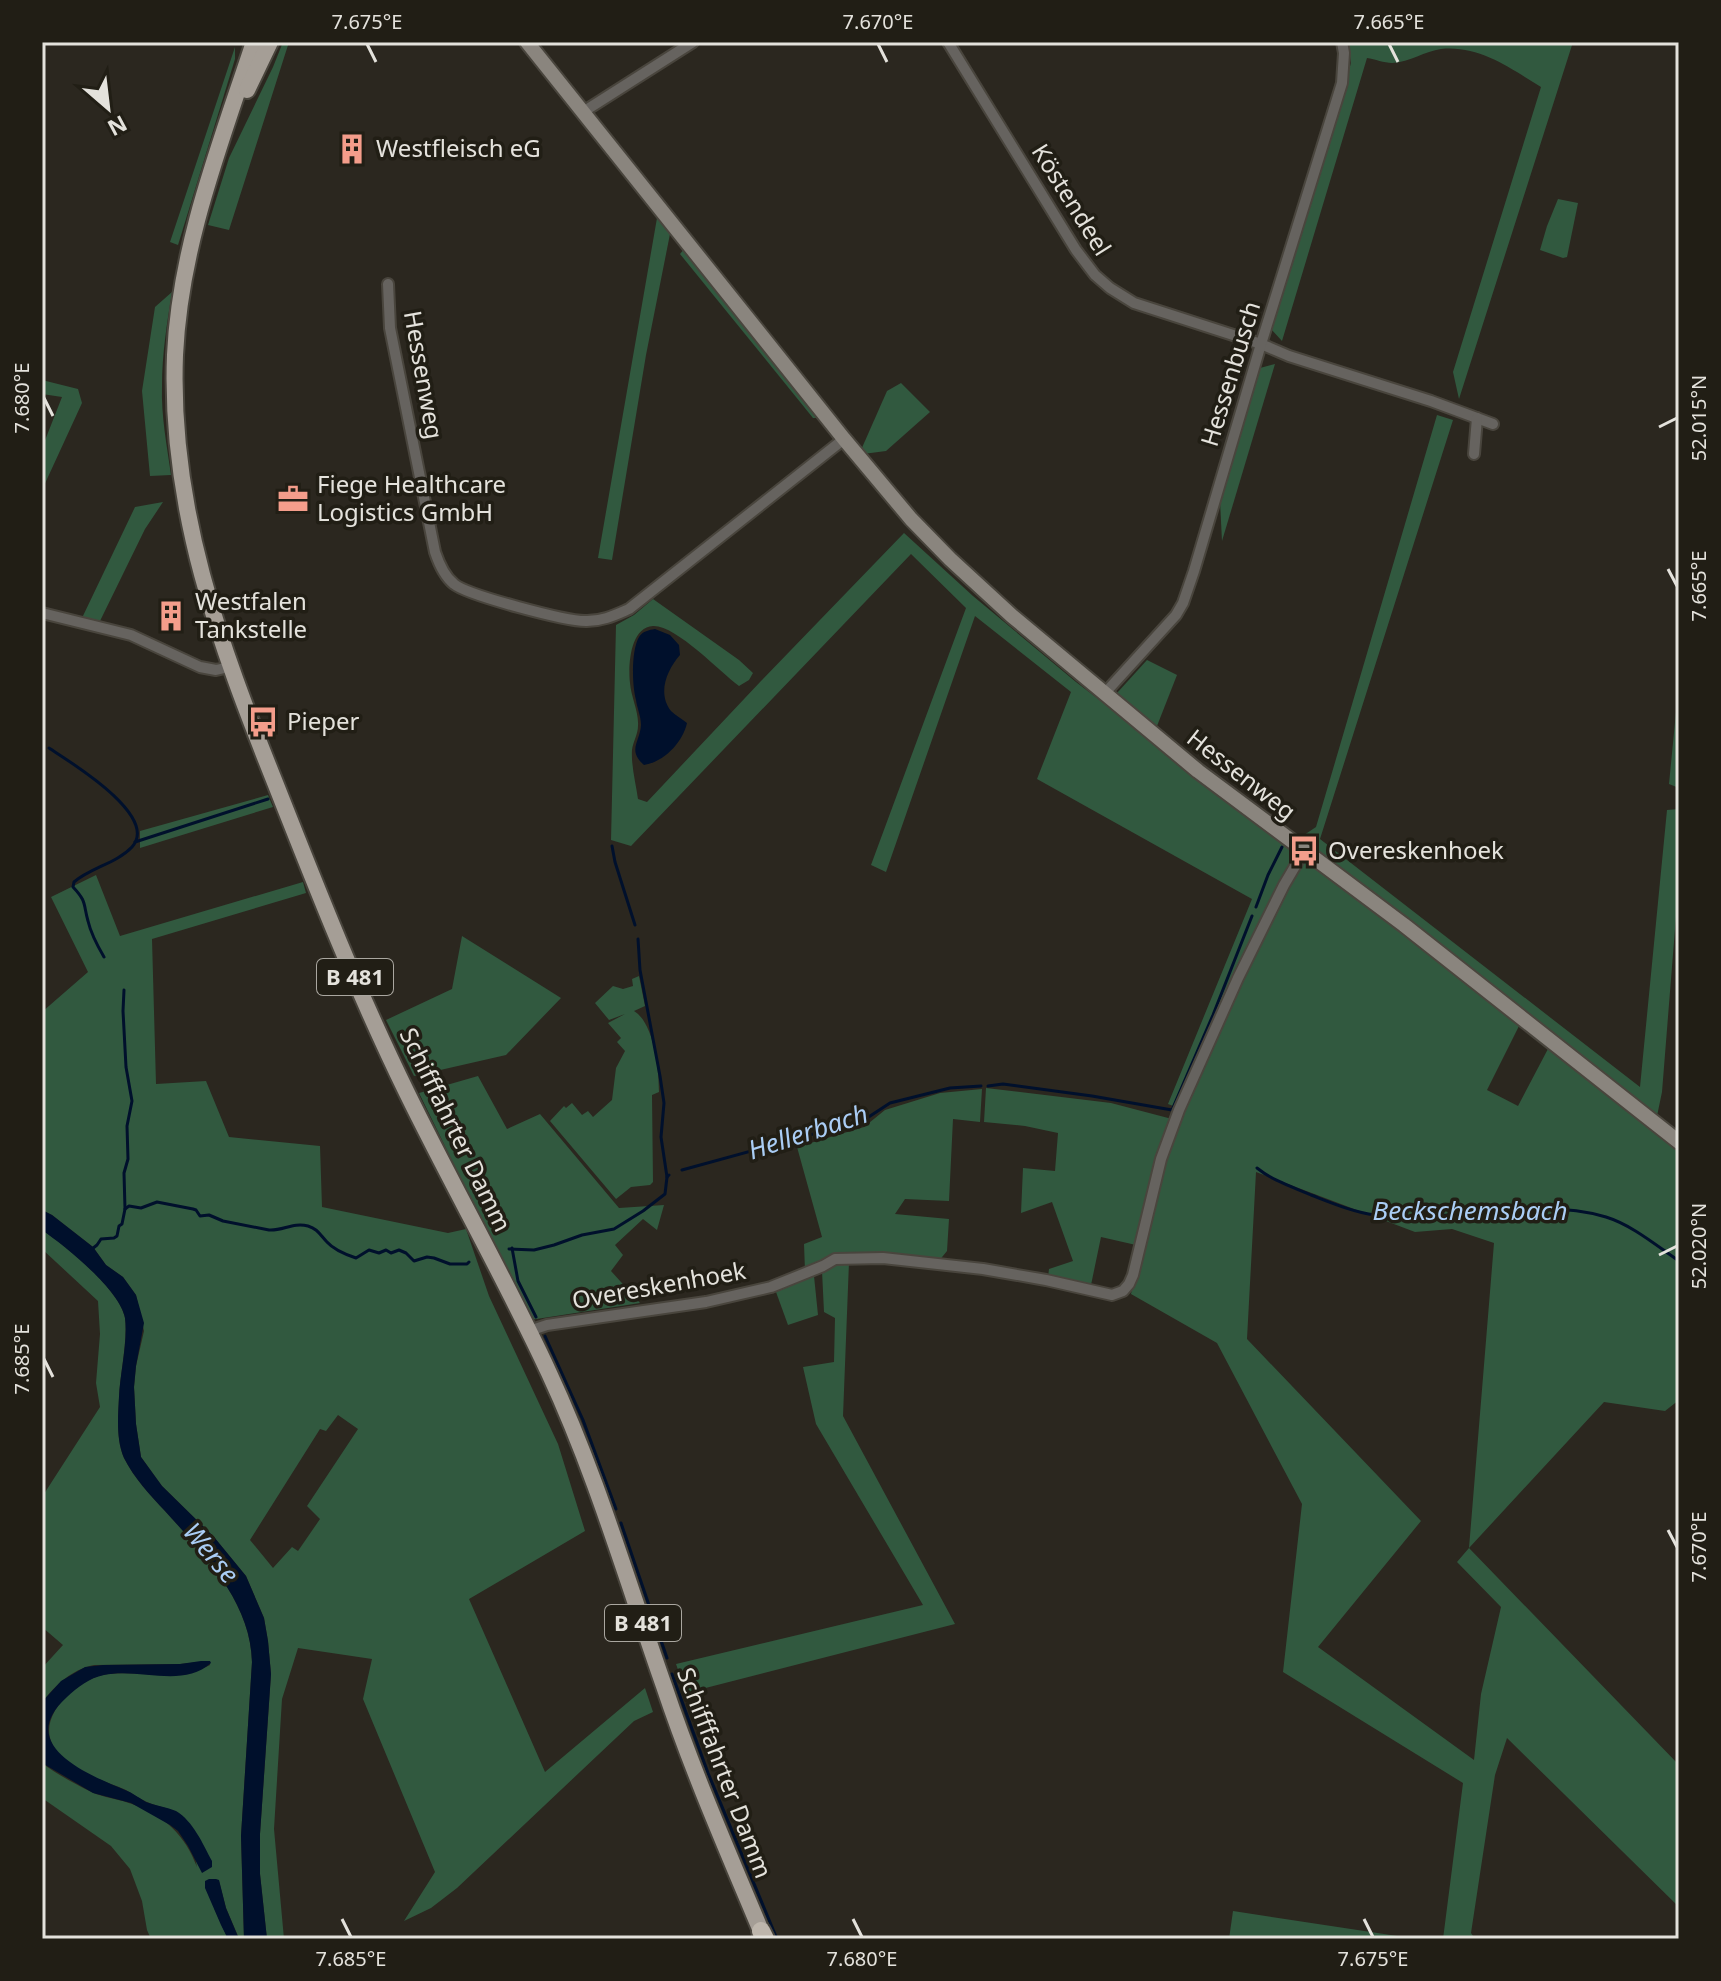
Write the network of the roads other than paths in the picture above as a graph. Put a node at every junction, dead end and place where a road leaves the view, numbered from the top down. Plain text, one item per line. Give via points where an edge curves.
1 (254, 42) edge
2 (270, 42) edge
3 (527, 42) edge
4 (693, 42) edge
5 (948, 42) edge
6 (1342, 42) edge
7 (583, 112) junction
8 (222, 138) junction
9 (388, 284) dead end
10 (1261, 344) junction
11 (1477, 418) junction
12 (1493, 424) dead end
13 (844, 439) junction
14 (1474, 454) dead end
15 (42, 613) edge
16 (229, 667) junction
17 (1105, 693) junction
18 (1304, 851) junction
19 (1679, 1142) edge
20 (529, 1331) junction
21 (763, 1935) edge

1 - 8 main road, Schifffahrter Damm / B 481
2 - 8 main road, Schifffahrter Damm / B 481
3 - 7 street, Hessenweg
4 - 7 street
5 - 10 street, Köstendeel via 1095,275 1134,303
6 - 10 street, Hessenbusch via 1342,83
7 - 13 street, Hessenweg
8 - 16 main road, Schifffahrter Damm / B 481 via 189,251 178,320 175,393 186,507
9 - 13 street, Hessenweg via 390,330 435,552 449,580 488,599 582,622 609,618 629,609
10 - 11 street, Köstendeel
10 - 17 street, Hessenbusch via 1183,603
11 - 12 street, Köstendeel
11 - 14 street
13 - 17 street, Hessenweg via 950,559
15 - 16 street via 131,635 200,667
16 - 20 main road, Schifffahrter Damm / B 481 via 316,887 403,1085
17 - 18 street, Hessenweg
18 - 19 street, Hessenweg
18 - 20 street, Overeskenhoek via 1179,1110 1161,1159 1133,1275 1123,1291 1112,1295 983,1269 883,1258 835,1259 771,1287
20 - 21 main road, Schifffahrter Damm / B 481 via 572,1424 684,1744

